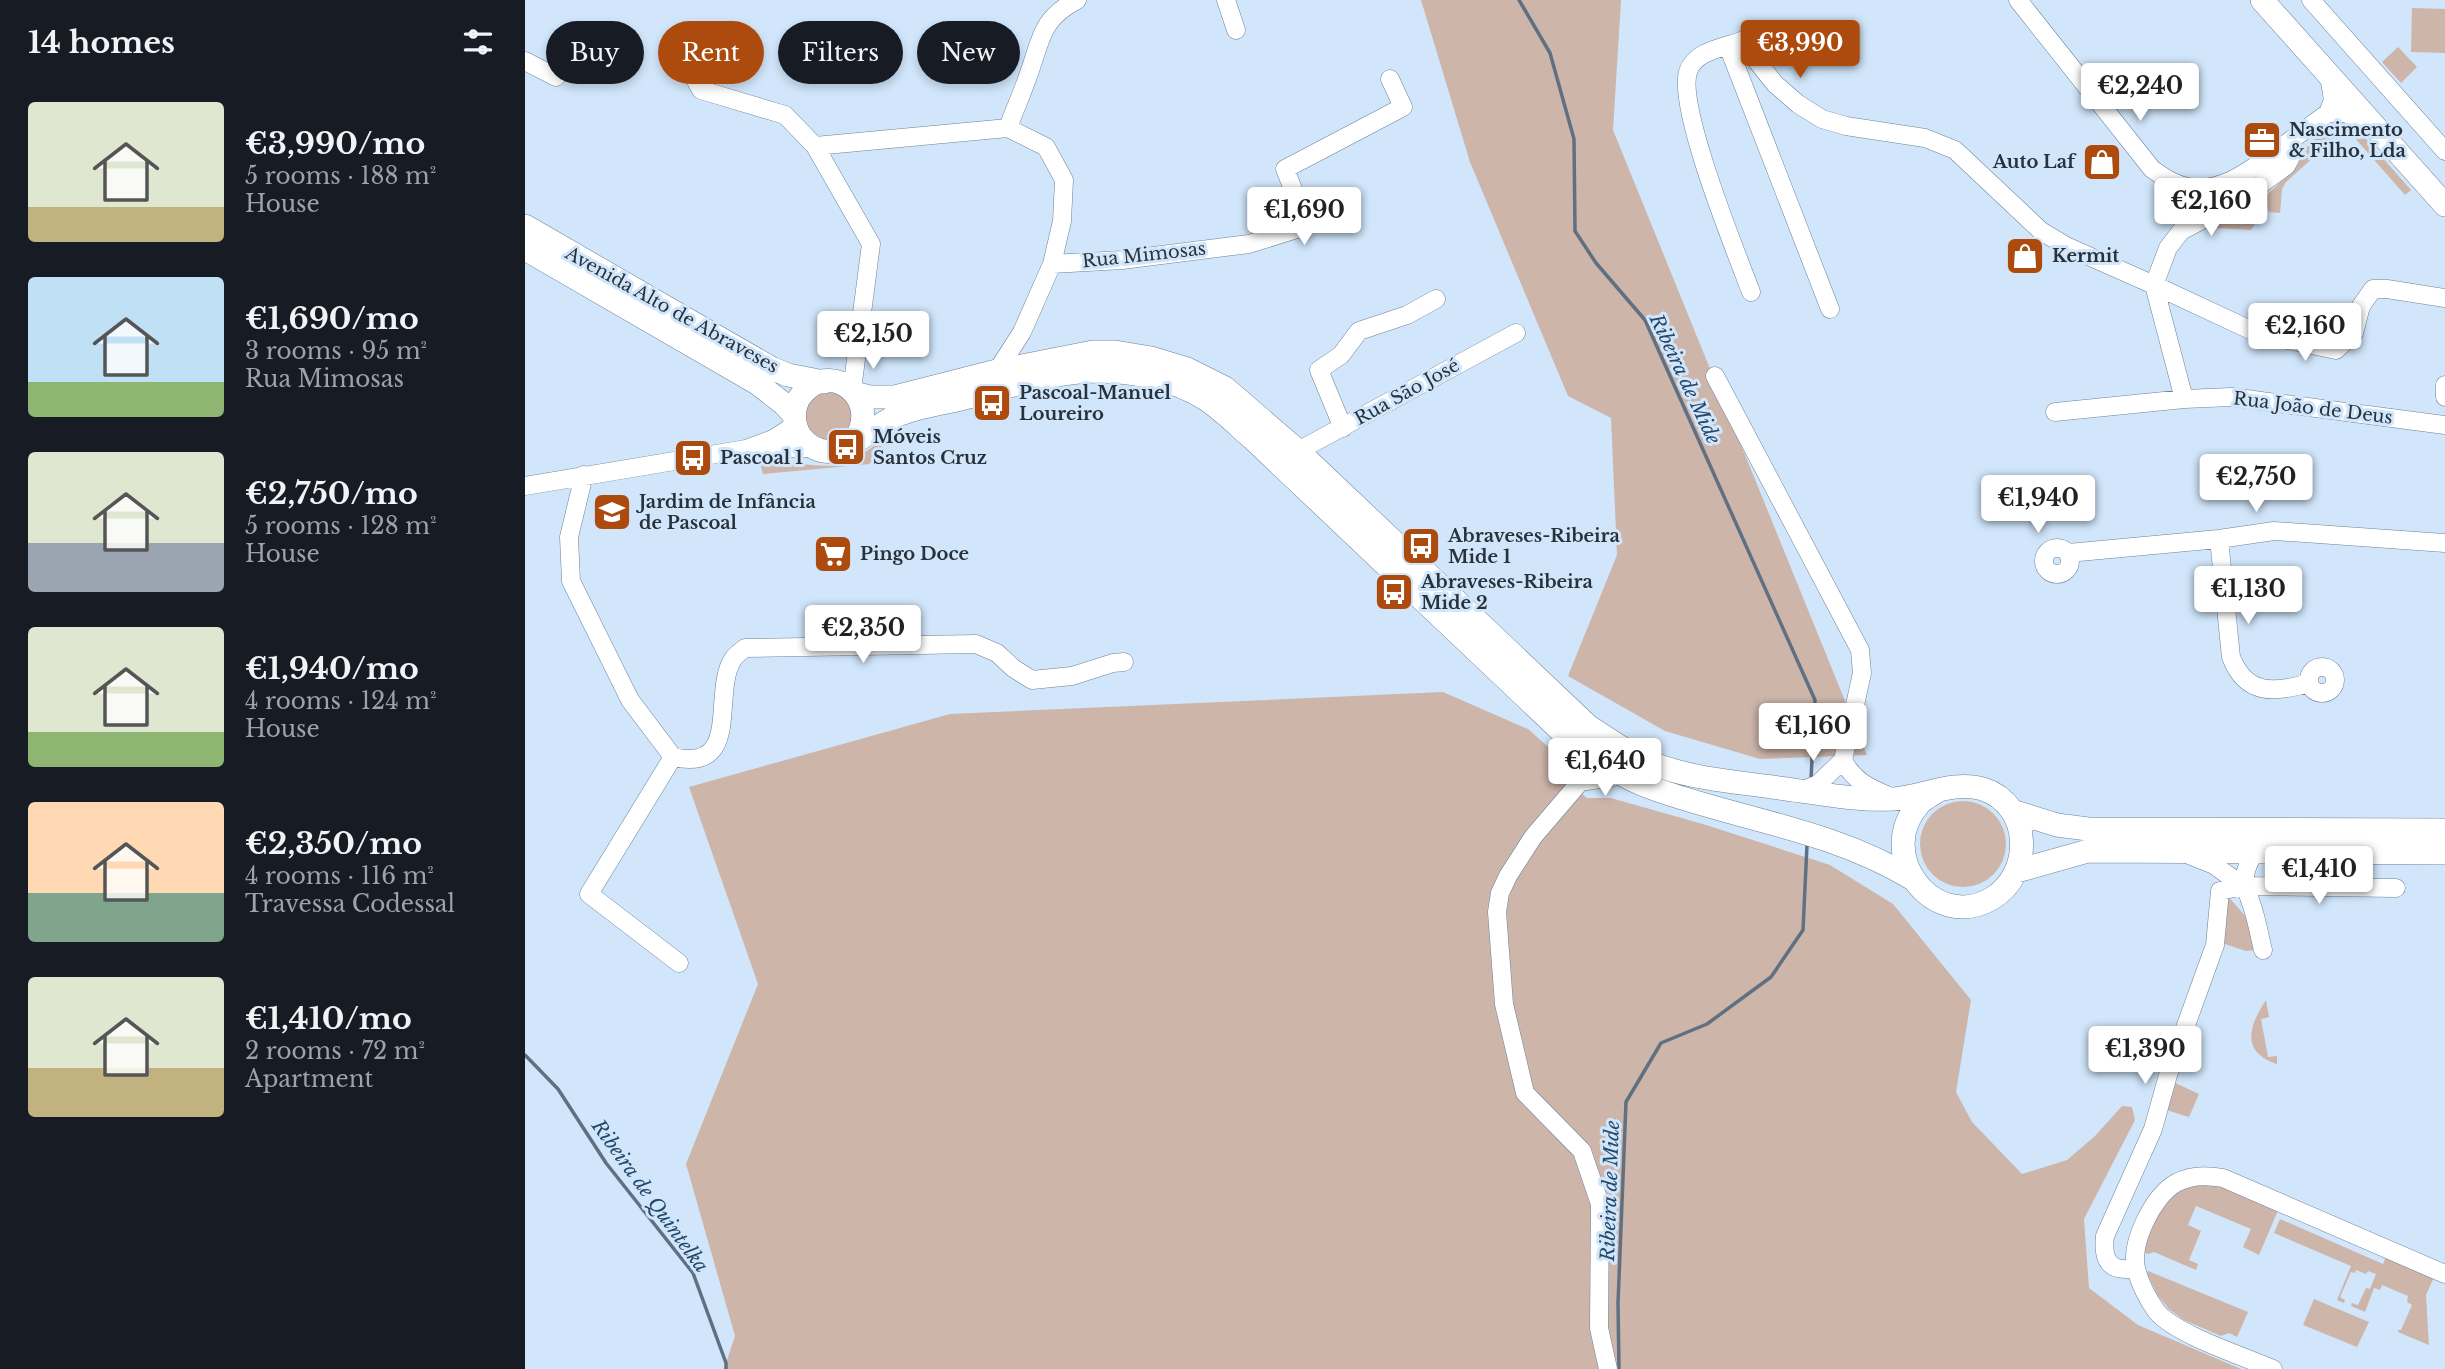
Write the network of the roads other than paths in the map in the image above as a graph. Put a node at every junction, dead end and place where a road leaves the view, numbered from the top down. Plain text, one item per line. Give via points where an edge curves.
1 (1077, 0) edge
2 (1226, 0) edge
3 (2018, 0) edge
4 (2262, 0) edge
5 (2284, 0) edge
6 (2311, 0) edge
7 (1236, 30) dead end
8 (1728, 46) junction
9 (525, 61) edge
10 (546, 72) edge
11 (2329, 75) junction
12 (1390, 79) dead end
13 (698, 84) edge
14 (2328, 113) junction
15 (2373, 124) junction
16 (1008, 128) junction
17 (2291, 140) junction
18 (815, 146) junction
19 (2445, 151) edge
20 (2445, 182) edge
21 (2445, 205) edge
22 (525, 226) edge
23 (525, 249) edge
24 (1052, 264) junction
25 (2154, 285) junction
26 (1751, 292) dead end
27 (2445, 298) edge
28 (1436, 299) dead end
29 (1830, 309) dead end
30 (1022, 332) junction
31 (1516, 333) dead end
32 (1046, 361) junction
33 (997, 371) junction
34 (1715, 376) dead end
35 (2445, 385) edge
36 (842, 387) junction
37 (2445, 397) edge
38 (2184, 399) junction
39 (2055, 412) dead end
40 (795, 420) junction
41 (2445, 425) edge
42 (1343, 428) junction
43 (854, 441) junction
44 (814, 448) junction
45 (746, 449) junction
46 (1298, 452) junction
47 (584, 475) junction
48 (525, 486) edge
49 (2219, 539) junction
50 (2445, 543) edge
51 (2068, 553) dead end
52 (1124, 662) dead end
53 (2309, 683) dead end
54 (1575, 744) junction
55 (673, 757) junction
56 (1843, 760) junction
57 (1624, 775) junction
58 (1580, 782) junction
59 (1801, 791) junction
60 (1935, 792) junction
61 (1894, 799) junction
62 (2012, 811) junction
63 (2445, 830) edge
64 (2180, 851) junction
65 (2253, 852) junction
66 (2445, 853) edge
67 (2017, 871) junction
68 (1904, 874) junction
69 (2243, 886) junction
70 (2396, 888) dead end
71 (2263, 950) dead end
72 (679, 962) dead end
73 (2136, 1268) junction
74 (2445, 1275) edge
75 (1608, 1369) edge
76 (2273, 1369) edge

1 - 16 street via 1053,16 1044,30
2 - 7 street
3 - 17 street via 2152,169 2176,184 2200,189 2225,185
4 - 11 main road
5 - 20 main road
6 - 19 street
8 - 25 street via 1741,41 1775,84 1822,119 1925,138 1955,150 2041,231
8 - 26 street via 1697,58 1688,71 1687,83 1703,159
8 - 29 street
9 - 10 street
11 - 14 street via 2333,100
11 - 15 main road
12 - 24 street, Rua Mimosas via 1403,107 1285,169 1304,217 1297,229 1249,243
13 - 18 street via 701,90 785,115
14 - 15 street via 2345,113
14 - 17 street
15 - 21 main road
16 - 18 street
16 - 24 street via 1047,147 1064,180 1062,221
17 - 25 street via 2286,166 2239,200 2181,231 2168,248
18 - 36 street via 871,244 856,348
22 - 36 main road, Avenida Alto de Abraveses via 771,368
23 - 40 main road, Avenida Alto de Abraveses via 757,383 784,404
24 - 30 street
25 - 27 street via 2259,334 2336,349 2354,333 2361,306 2372,289
25 - 38 street
28 - 42 street via 1408,315 1359,331 1341,355 1319,370
30 - 32 street via 1026,347
30 - 33 street
31 - 42 street, Rua São José
32 - 33 main road, Avenida Alto de Abraveses
32 - 46 main road, Avenida Alto de Abraveses via 1115,352 1187,369 1225,388
33 - 36 main road, Avenida Alto de Abraveses via 895,397 870,397
34 - 56 street via 1860,650 1862,673
35 - 37 street
36 - 40 main road via 812,386 797,403
36 - 43 main road via 864,412
38 - 39 street, Rua João de Deus
38 - 41 street, Rua João de Deus via 2231,397
40 - 44 main road via 799,435
40 - 45 street via 773,439
42 - 46 street, Rua São José
43 - 44 main road via 835,451
43 - 54 main road via 901,414 1044,379 1093,371 1129,373 1179,386 1207,400 1252,438
44 - 45 street
45 - 47 street
46 - 59 main road, Avenida Alto de Abraveses via 1588,726 1626,752 1706,777
47 - 48 street
47 - 55 street via 569,537 571,582 630,700
49 - 50 street via 2274,531
49 - 51 street
49 - 53 street via 2234,665 2258,688 2284,691
52 - 55 street via 1072,676 1032,680 997,653 976,644 745,648 728,670 721,729 714,746 704,758
54 - 57 main road
54 - 58 street
55 - 72 street via 589,894
56 - 59 street via 1818,784
56 - 61 street via 1862,785
57 - 58 street
57 - 68 main road via 1649,787 1818,836
58 - 75 street via 1533,837 1508,876 1497,912 1504,1004 1525,1093 1582,1151 1600,1204 1599,1328
59 - 61 main road, Avenida Alto de Abraveses
60 - 61 main road, Avenida Alto de Abraveses
60 - 62 main road via 1969,785 1993,794
60 - 68 main road via 1919,803 1908,820 1902,839
62 - 63 main road via 2088,829
62 - 67 main road via 2021,830 2023,851
64 - 65 main road
64 - 67 main road via 2088,851
64 - 69 street via 2214,865
65 - 66 main road
65 - 69 street
67 - 68 main road via 1991,899 1956,906 1923,892
69 - 70 street
69 - 71 street
69 - 73 street via 2220,891 2215,945 2153,1129 2105,1236 2106,1260 2124,1270
73 - 74 street via 2138,1238 2151,1209 2175,1184 2209,1176 2223,1178
73 - 76 street via 2158,1313 2178,1329

